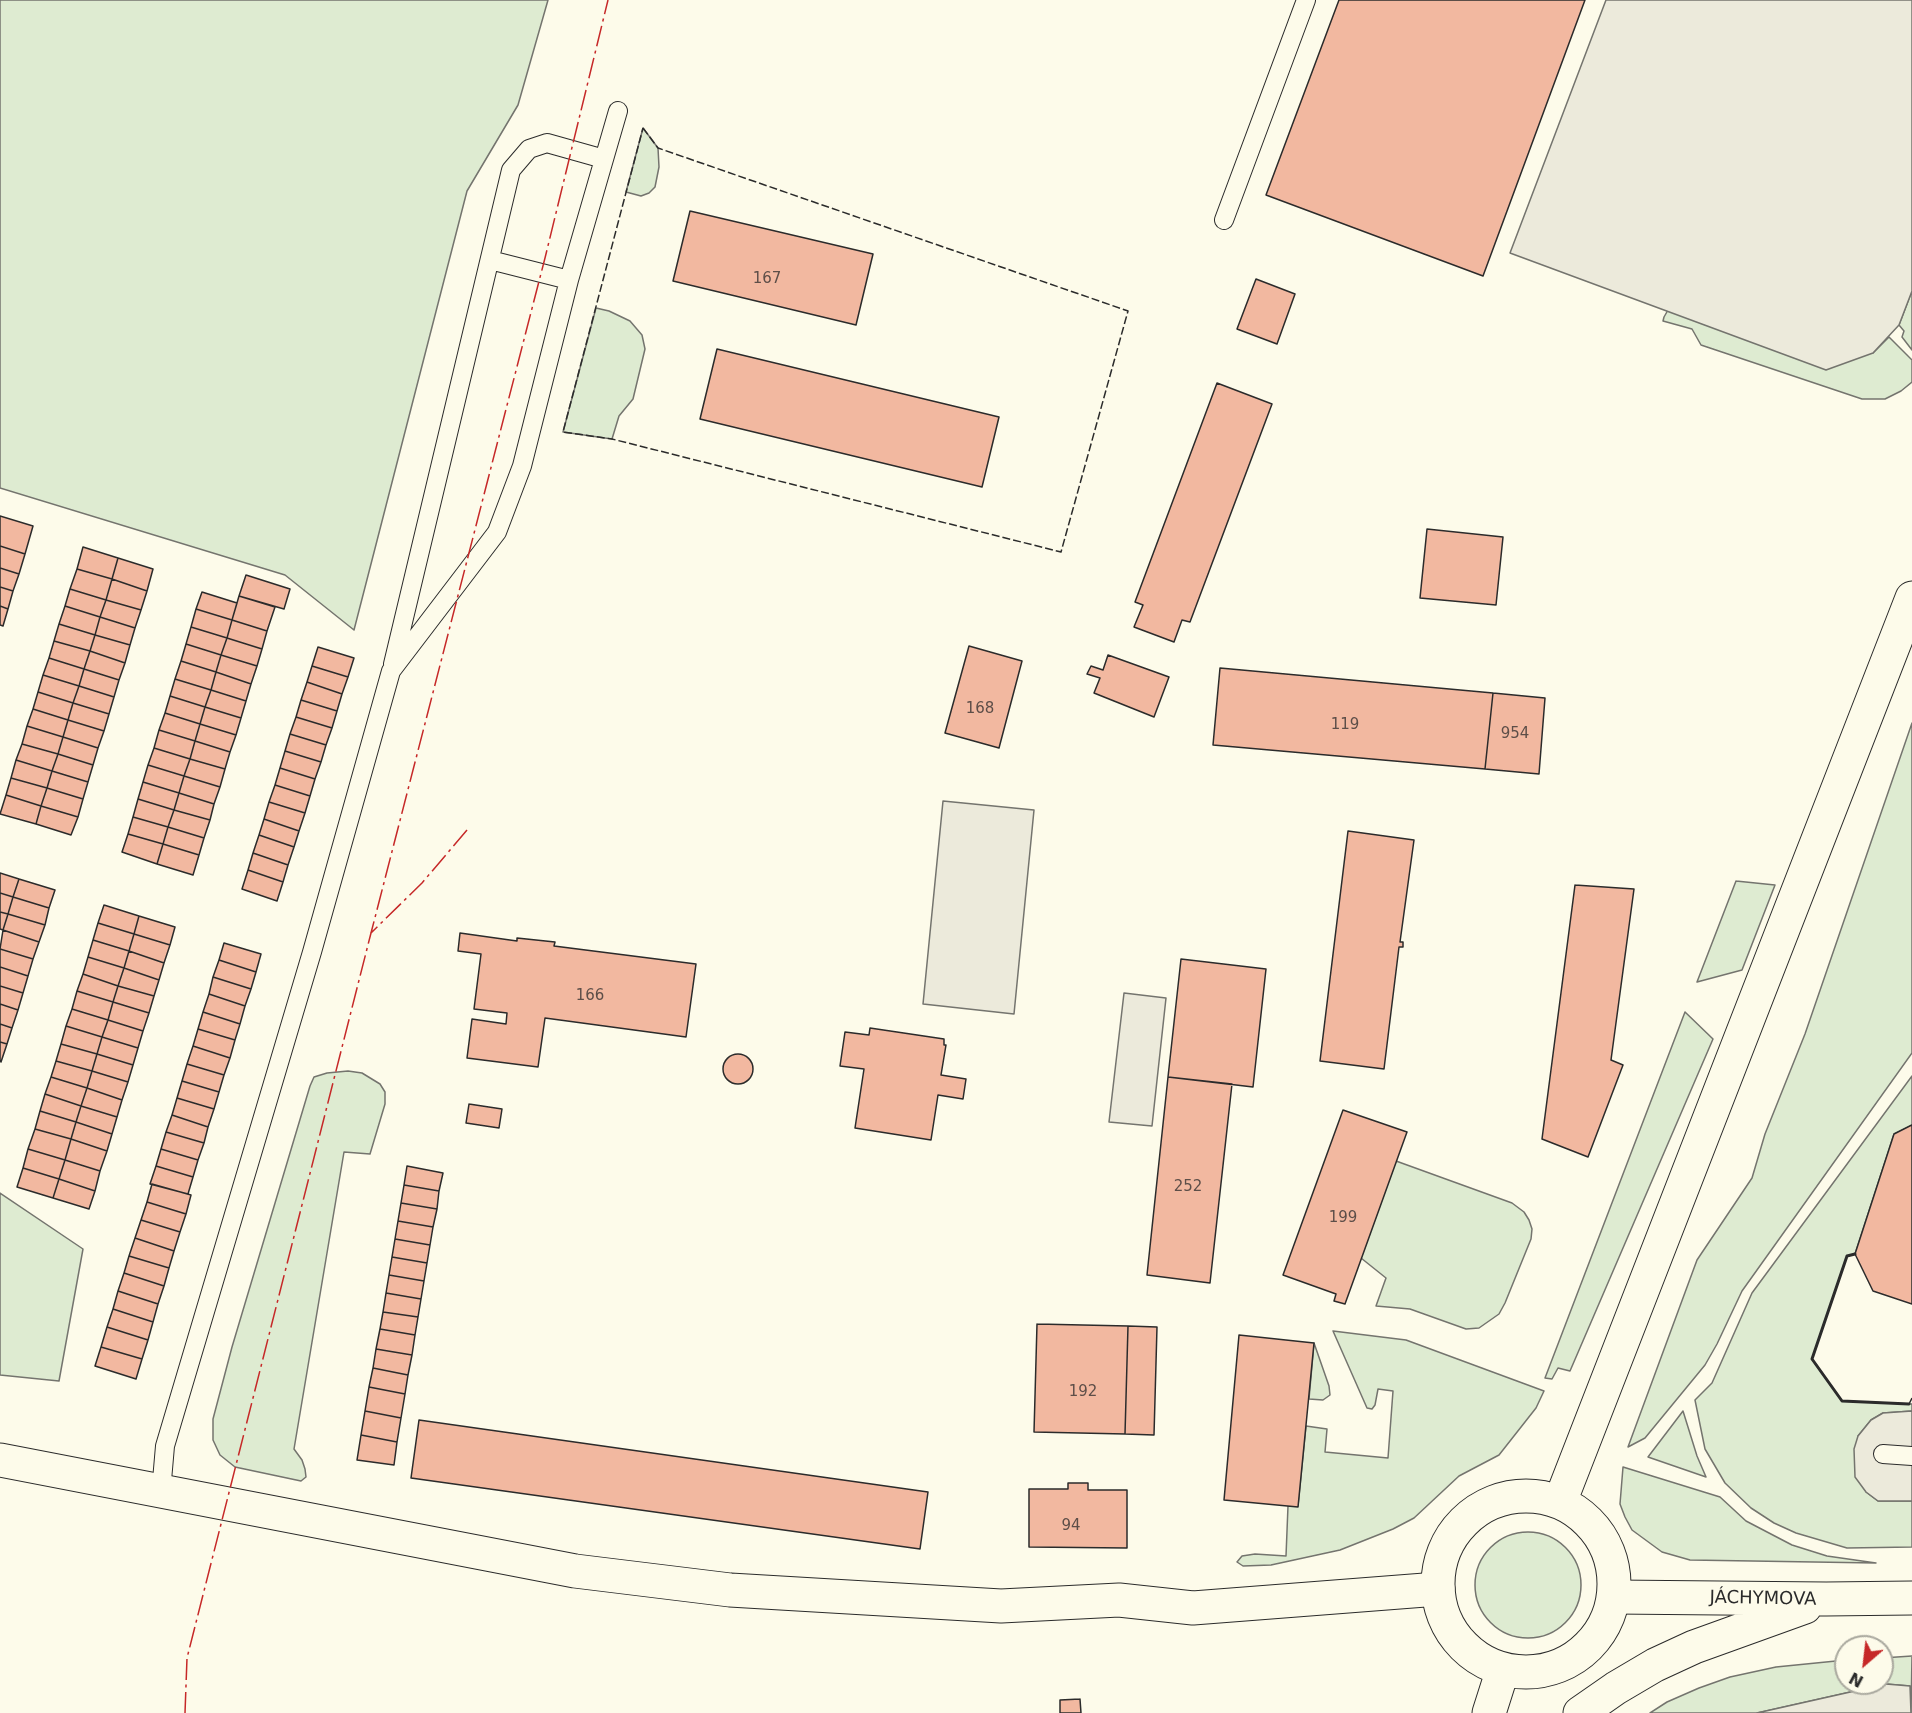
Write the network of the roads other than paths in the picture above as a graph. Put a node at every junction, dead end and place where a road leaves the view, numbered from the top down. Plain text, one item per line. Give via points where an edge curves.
1 (1306, 0) edge
2 (618, 111) dead end
3 (604, 159) junction
4 (1224, 220) dead end
5 (490, 260) junction
6 (569, 280) junction
7 (1912, 598) edge
8 (391, 671) junction
9 (1883, 1454) dead end
10 (1912, 1456) edge
11 (0, 1460) edge
12 (161, 1492) junction
13 (1560, 1502) junction
14 (1438, 1589) junction
15 (1614, 1598) junction
16 (1912, 1598) edge
17 (1826, 1599) junction
18 (1503, 1669) junction
19 (1489, 1713) edge
20 (1580, 1713) edge

1 - 4 lane
2 - 3 lane
3 - 5 lane via 547,144 529,149 511,170
3 - 6 lane
5 - 6 lane
5 - 8 lane
6 - 8 lane via 522,466 497,532
7 - 13 street
8 - 12 lane via 165,1446
9 - 10 lane
11 - 12 street
12 - 14 street via 575,1571 730,1590 1001,1606 1119,1600 1193,1608
13 - 14 street via 1535,1496 1509,1497 1485,1505 1465,1520 1449,1540 1440,1564
13 - 15 street via 1585,1517 1604,1540 1613,1568
14 - 18 street via 1451,1631 1482,1661
15 - 17 street, JÁCHYMOVA
15 - 18 street via 1607,1621 1594,1642 1575,1658 1552,1669
16 - 17 street, JÁCHYMOVA
17 - 20 street via 1675,1656
18 - 19 street

